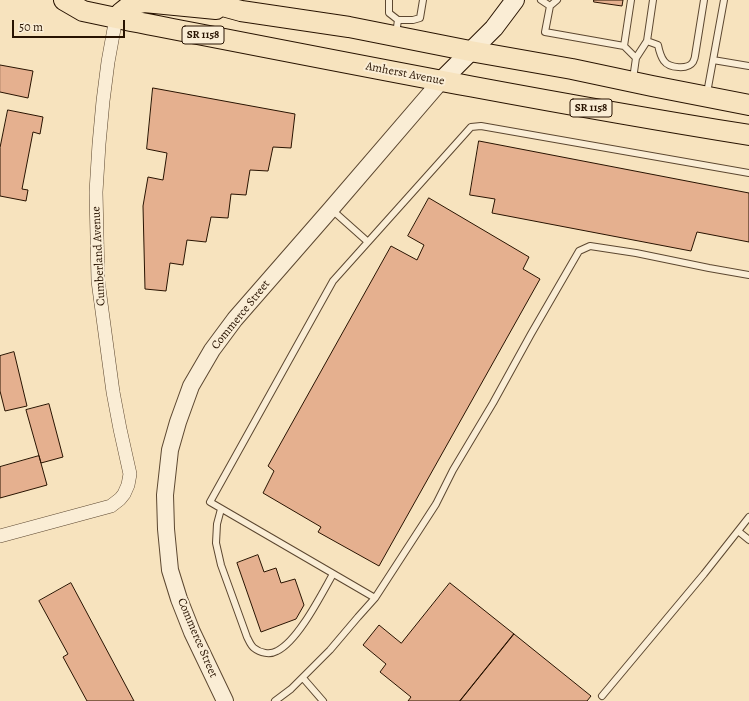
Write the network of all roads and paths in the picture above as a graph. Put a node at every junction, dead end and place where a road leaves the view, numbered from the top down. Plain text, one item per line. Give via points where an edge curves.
1 (64, 0) edge
2 (201, 0) edge
3 (389, 0) edge
4 (423, 0) edge
5 (541, 0) edge
6 (558, 0) edge
7 (631, 0) edge
8 (654, 0) edge
9 (704, 0) edge
10 (724, 0) edge
11 (510, 2) edge
12 (550, 6) junction
13 (118, 9) edge
14 (241, 9) junction
15 (397, 28) junction
16 (647, 41) junction
17 (624, 46) junction
18 (470, 51) junction
19 (636, 58) junction
20 (713, 60) junction
21 (749, 66) edge
22 (441, 81) junction
23 (633, 82) junction
24 (706, 97) junction
25 (749, 105) edge
26 (749, 135) edge
27 (749, 173) edge
28 (331, 209) junction
29 (368, 242) junction
30 (749, 275) edge
31 (221, 509) junction
32 (749, 517) edge
33 (738, 531) junction
34 (0, 536) edge
35 (749, 540) edge
36 (333, 574) junction
37 (375, 598) junction
38 (302, 678) junction
39 (602, 696) dead end
40 (225, 701) edge
41 (275, 701) edge
42 (323, 701) edge

1 - 13 main road, Amherst Avenue / SR 1158 via 83,11
2 - 14 main road
3 - 15 lane via 389,14
4 - 15 lane via 420,18
5 - 12 lane
6 - 12 lane
7 - 17 lane
8 - 16 lane
9 - 16 lane via 696,56 689,65 675,67 667,64 658,45
10 - 20 lane
11 - 18 main road, Commerce Street via 494,28
12 - 17 lane via 545,32
13 - 14 main road via 123,10 144,2
13 - 22 main road, Amherst Avenue / SR 1158
13 - 34 street, Cumberland Avenue via 102,108 96,233 98,281 120,429 130,474 128,485 120,500 111,506
14 - 15 main road via 349,27
15 - 18 main road
16 - 19 lane
17 - 19 lane
18 - 22 main road, Commerce Street
18 - 23 main road
19 - 23 lane
20 - 21 lane
20 - 24 lane
22 - 26 main road, Amherst Avenue / SR 1158
22 - 28 street, Commerce Street
23 - 24 main road
24 - 25 main road
27 - 29 lane via 481,126 471,127
28 - 29 lane
28 - 40 street, Commerce Street via 235,318 212,350 191,386 170,450 165,495 170,570 192,632
29 - 31 lane via 333,281 210,502
30 - 37 lane via 590,246 579,251 436,504
31 - 36 lane
31 - 36 lane via 216,524 216,543 221,565 253,647 265,653 276,652 286,646 300,629
32 - 33 lane
33 - 35 lane
33 - 39 lane
36 - 37 lane
37 - 38 lane
38 - 41 lane
38 - 42 lane

